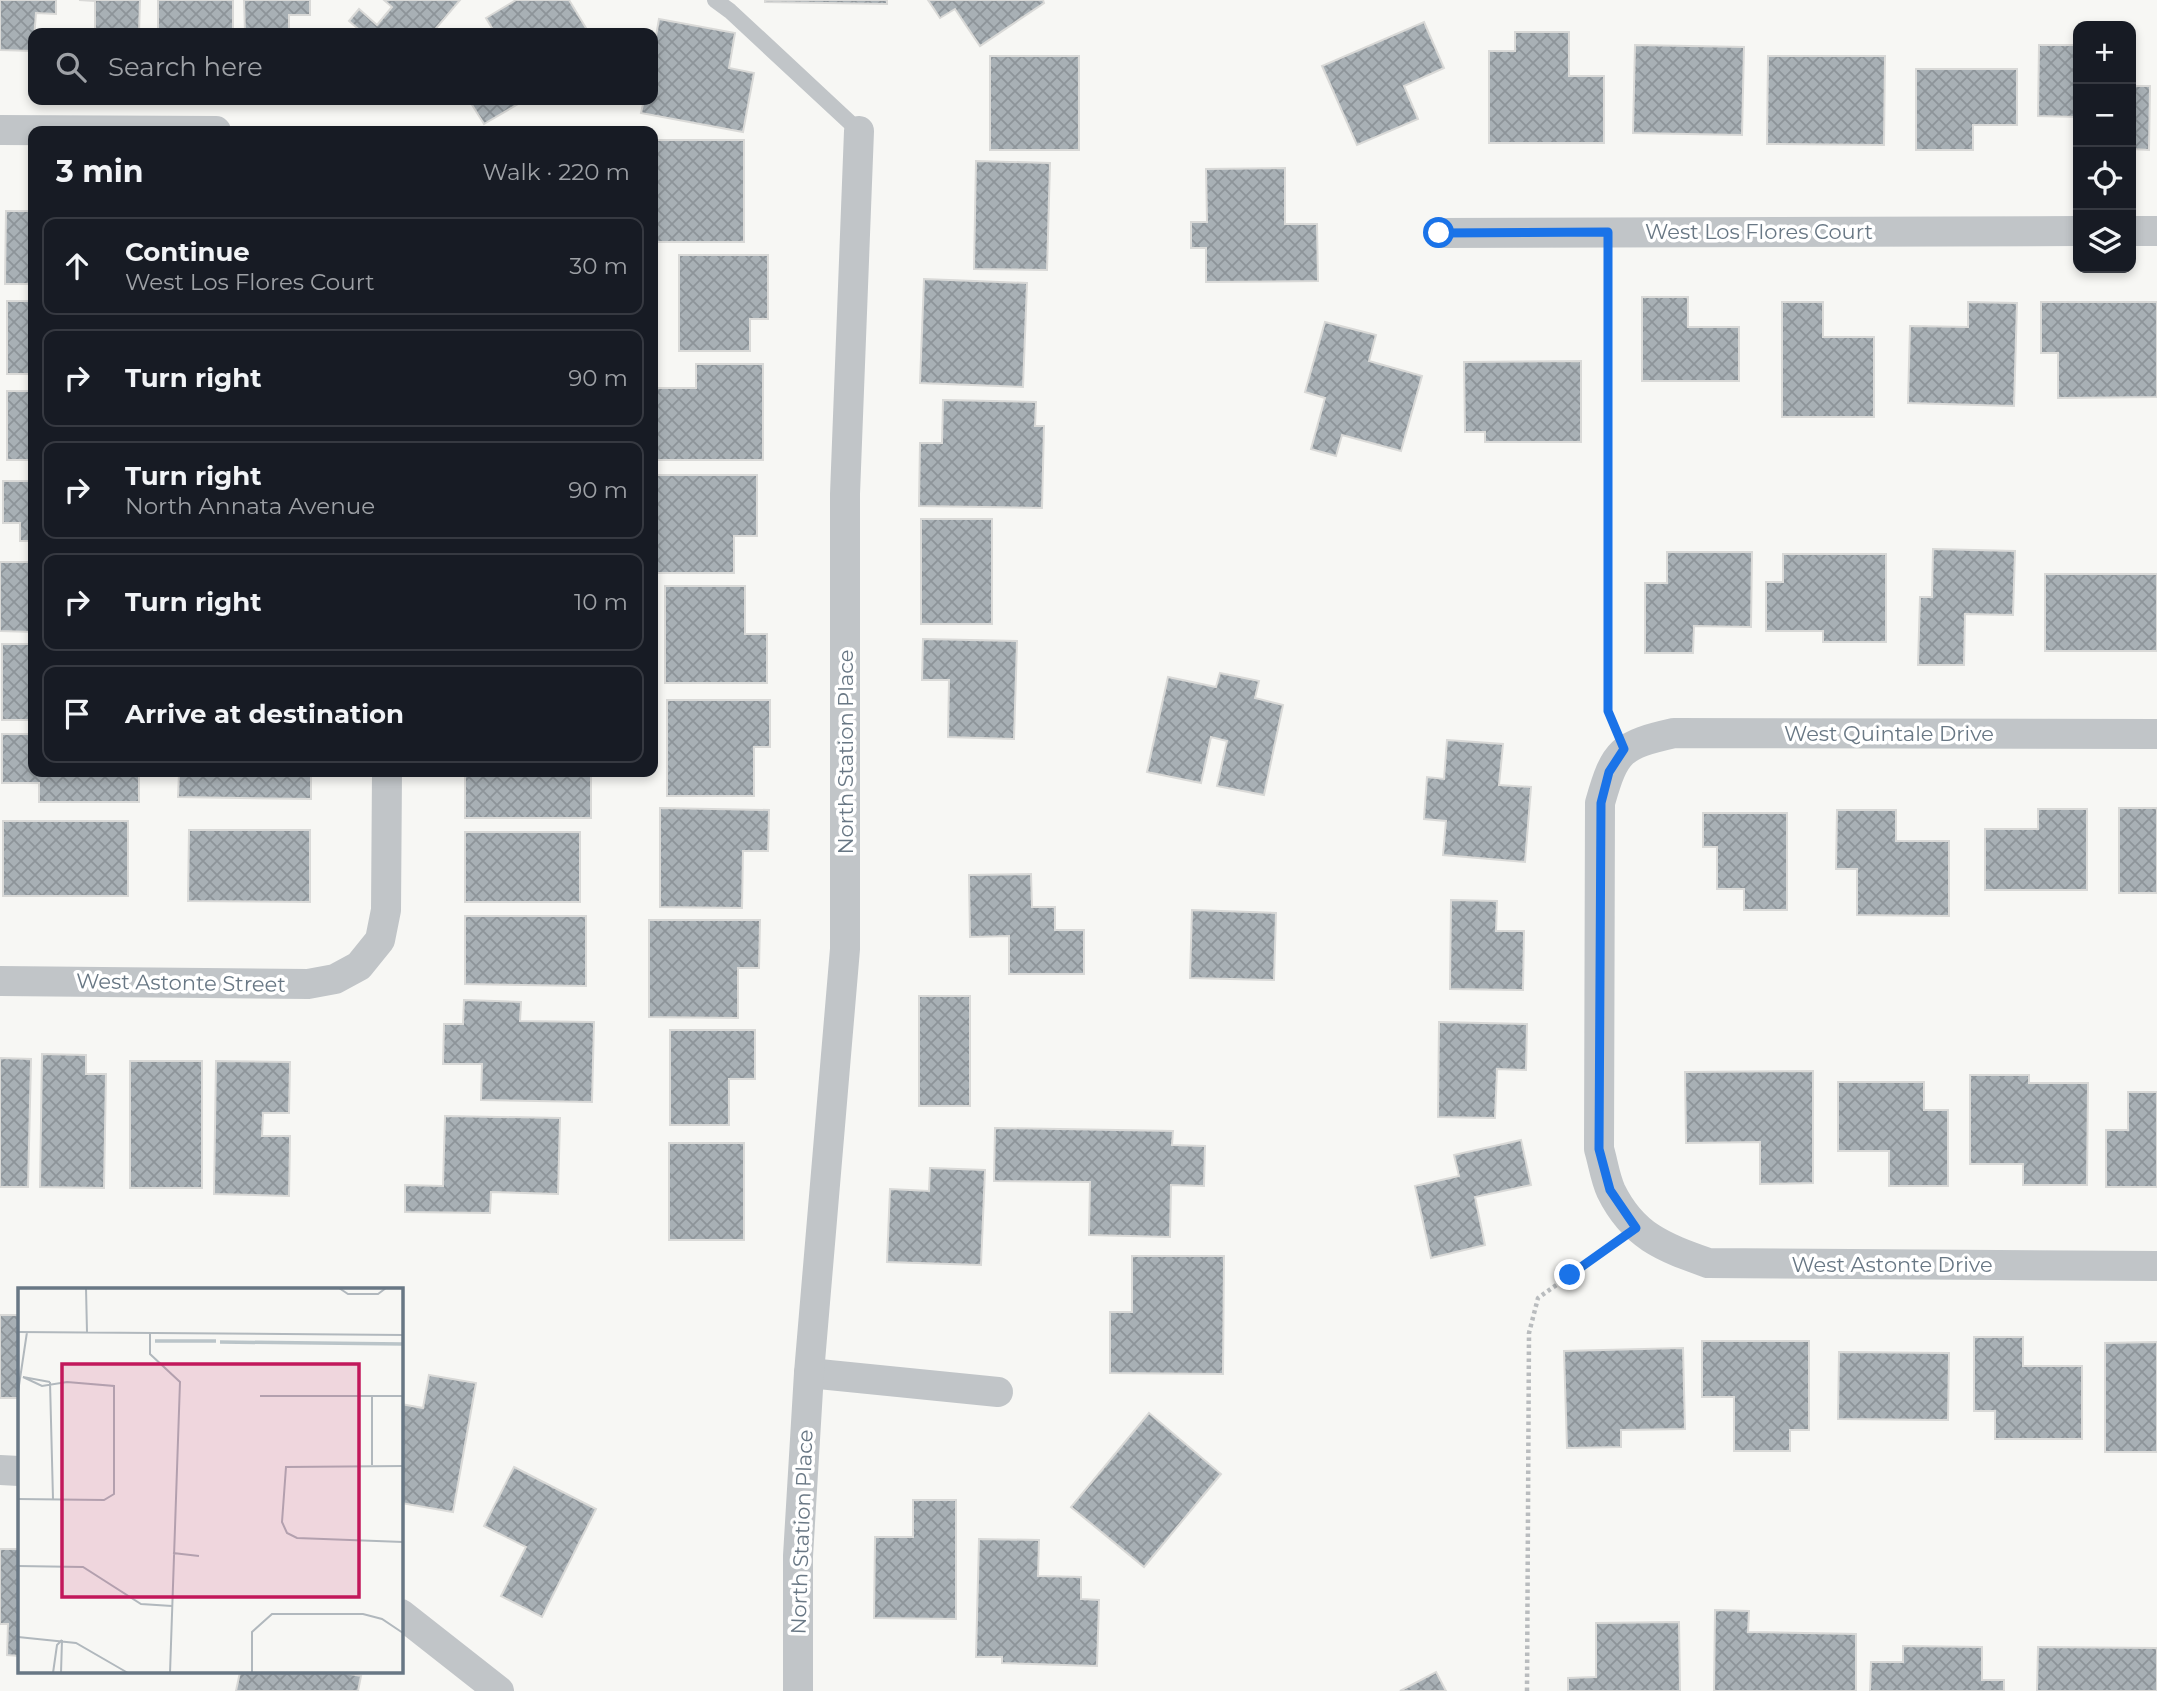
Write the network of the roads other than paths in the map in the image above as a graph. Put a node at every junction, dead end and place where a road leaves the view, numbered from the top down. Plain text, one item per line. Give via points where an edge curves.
1 (715, 0) edge
2 (0, 130) edge
3 (28, 130) edge
4 (859, 131) joint
5 (2073, 231) edge
6 (2136, 231) edge
7 (2157, 231) edge
8 (1439, 233) dead end
9 (2157, 734) edge
10 (387, 777) edge
11 (0, 981) edge
12 (1636, 1228) joint
13 (2157, 1266) edge
14 (809, 1373) junction
15 (998, 1392) dead end
16 (0, 1471) edge
17 (18, 1471) edge
18 (402, 1615) edge
19 (499, 1691) edge
20 (798, 1691) edge

1 - 4 lane
2 - 3 street
4 - 14 street, North Station Place via 845,494 845,949
5 - 8 street, West Los Flores Court
6 - 7 street
9 - 12 street, West Quintale Drive via 1674,733 1624,749 1609,772 1601,803 1599,1149 1610,1190
10 - 11 street, West Astonte Street via 386,910 380,940 359,966 335,979 308,984
12 - 13 street, West Astonte Drive via 1668,1249 1708,1263
14 - 15 street
14 - 20 street, North Station Place via 798,1556
16 - 17 street
18 - 19 street

